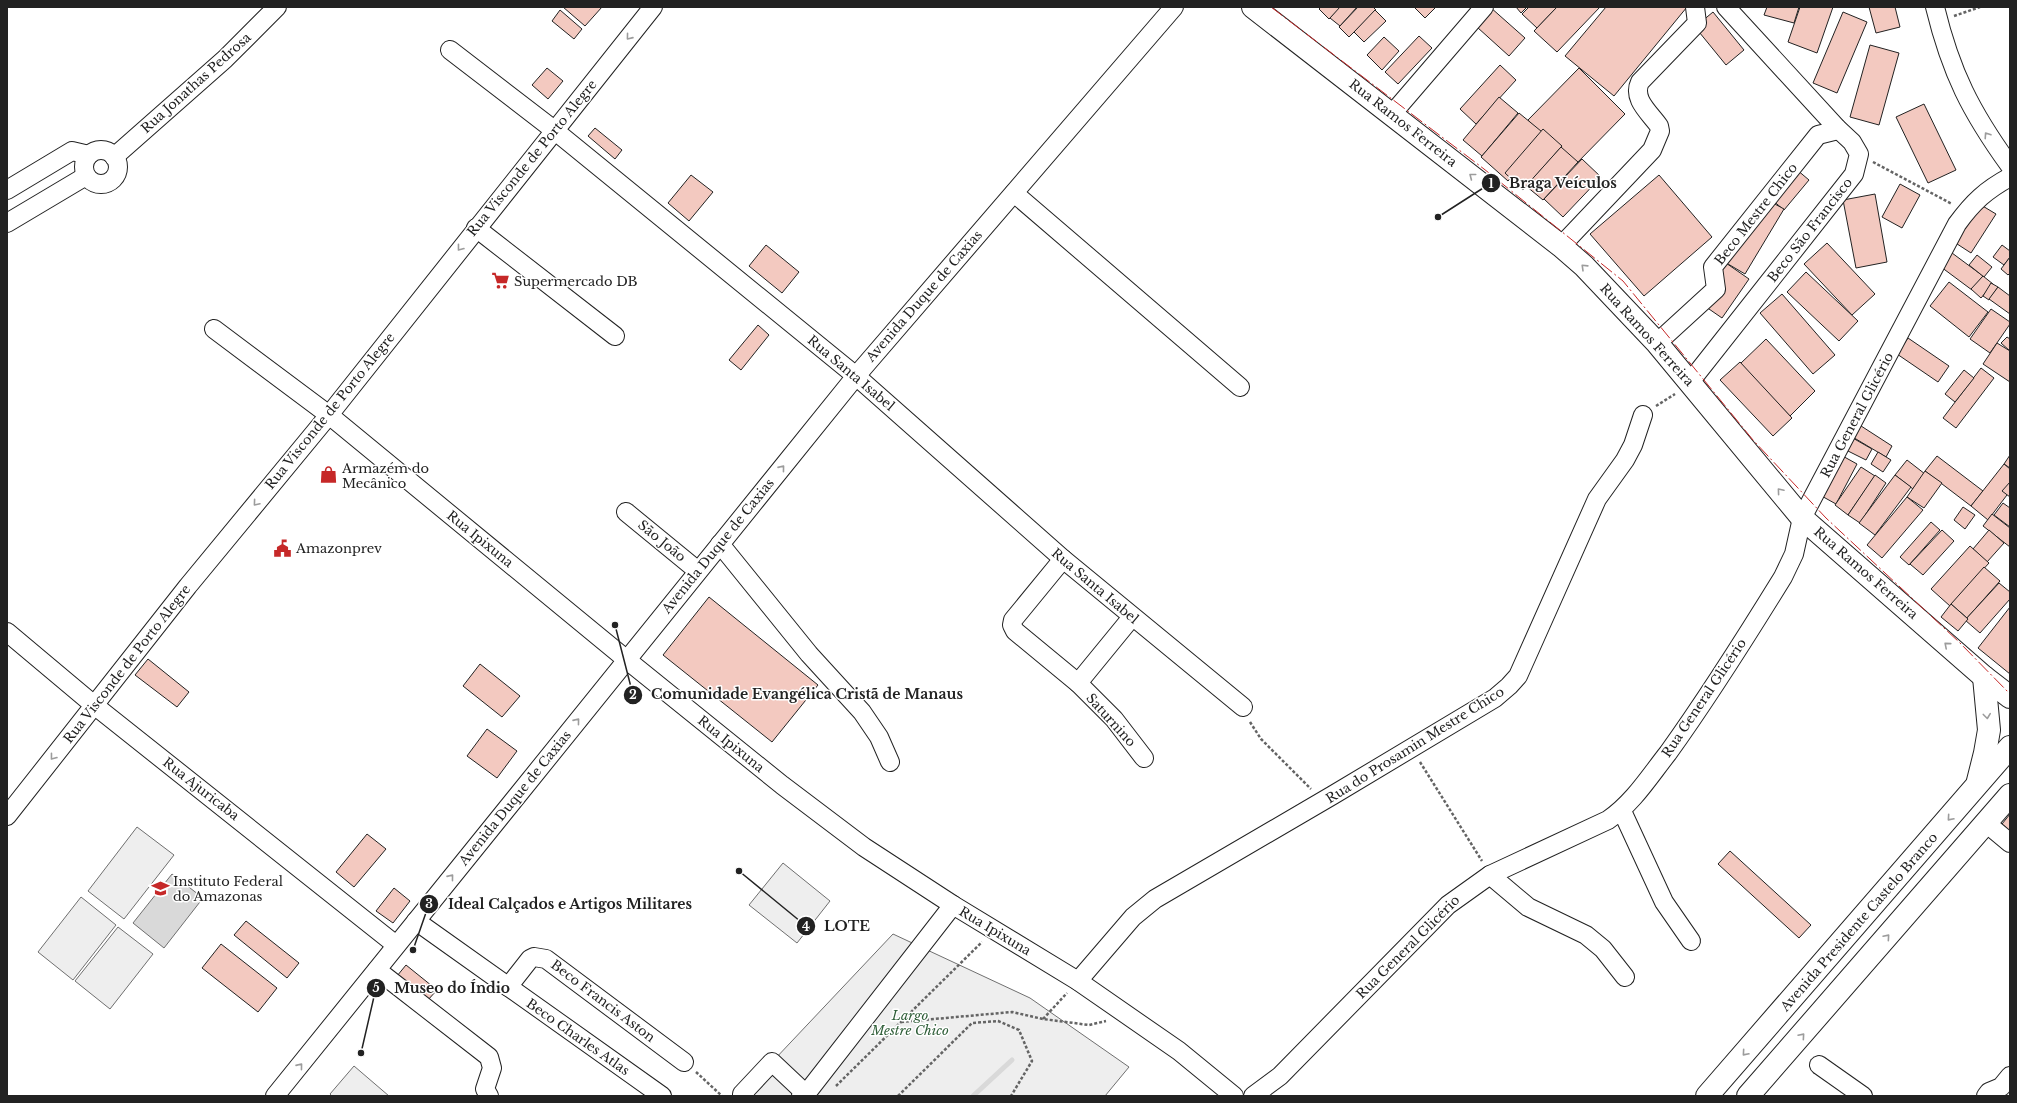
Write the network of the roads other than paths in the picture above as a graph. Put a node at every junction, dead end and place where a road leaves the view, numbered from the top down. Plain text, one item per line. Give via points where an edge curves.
1 (277, 7) edge
2 (653, 7) edge
3 (1174, 7) edge
4 (1253, 7) edge
5 (1484, 7) edge
6 (1726, 7) edge
7 (1936, 14) edge
8 (1696, 15) edge
9 (450, 50) dead end
10 (1392, 114) junction
11 (1837, 128) junction
12 (554, 130) junction
13 (89, 155) junction
14 (114, 157) junction
15 (2010, 166) edge
16 (86, 176) junction
17 (2010, 177) edge
18 (7, 190) edge
19 (1014, 193) junction
20 (7, 224) edge
21 (476, 228) junction
22 (1561, 246) junction
23 (214, 329) dead end
24 (615, 336) dead end
25 (1657, 343) junction
26 (856, 376) junction
27 (1690, 383) junction
28 (1240, 387) dead end
29 (329, 415) junction
30 (1643, 415) road end
31 (626, 512) dead end
32 (1802, 518) junction
33 (720, 544) junction
34 (1063, 559) junction
35 (698, 571) junction
36 (1132, 617) junction
37 (7, 632) edge
38 (627, 660) junction
39 (1965, 661) junction
40 (1984, 677) junction
41 (2010, 677) edge
42 (1078, 683) junction
43 (2010, 697) edge
44 (94, 704) junction
45 (1243, 707) road end
46 (2010, 747) edge
47 (1144, 758) dead end
48 (890, 762) dead end
49 (1976, 788) junction
50 (2010, 796) edge
51 (1622, 811) junction
52 (7, 816) edge
53 (1986, 823) junction
54 (2010, 843) edge
55 (1490, 875) junction
56 (953, 905) junction
57 (416, 921) junction
58 (1691, 941) dead end
59 (396, 945) junction
60 (377, 970) junction
61 (1625, 977) dead end
62 (1078, 981) junction
63 (508, 988) junction
64 (1760, 1036) junction
65 (1783, 1057) junction
66 (684, 1062) road end
67 (1818, 1065) dead end
68 (2010, 1076) edge
69 (804, 1095) edge
70 (275, 1096) edge
71 (489, 1096) edge
72 (662, 1096) edge
73 (745, 1096) edge
74 (1234, 1096) edge
75 (1253, 1096) edge
76 (1708, 1096) edge
77 (1748, 1096) edge
78 (1863, 1096) edge
79 (1986, 1096) edge

1 - 14 street, Rua Jonathas Pedrosa via 225,59
2 -> 12 street, Rua Visconde de Porto Alegre
3 - 19 street, Avenida Duque de Caxias
4 - 10 main road, Rua Ramos Ferreira
5 - 10 street
6 - 11 street
15 -> 7 street via 1985,132 1968,102 1953,70
8 - 22 street via 1637,88 1637,96 1659,126 1660,131 1652,150
9 - 12 street, Rua Santa Isabel
22 -> 10 main road, Rua Ramos Ferreira
11 - 25 street, Beco Mestre Chico via 1818,135 1713,267 1716,289
11 - 27 street, Beco São Francisco via 1852,142 1859,154 1854,174
12 - 21 street, Rua Visconde de Porto Alegre
12 - 26 street, Rua Santa Isabel
13 - 14 street via 99,150
13 - 16 street via 84,165
13 - 18 street via 72,151
14 - 16 street via 118,167 115,177 110,181 94,183
16 - 20 street
17 - 32 street, Rua General Glicério via 1990,188 1972,204 1957,224
19 - 26 street, Avenida Duque de Caxias
19 - 28 street
21 - 24 street
21 -> 29 street, Rua Visconde de Porto Alegre
25 -> 22 main road, Rua Ramos Ferreira via 1584,266
23 - 29 street, Rua Ipixuna
25 - 27 main road, Rua Ramos Ferreira
33 -> 26 street, Avenida Duque de Caxias
26 - 34 street, Rua Santa Isabel
32 -> 27 main road, Rua Ramos Ferreira
29 - 38 street, Rua Ipixuna
29 -> 44 street, Rua Visconde de Porto Alegre
30 - 62 street, Rua do Prosamin Mestre Chico via 1633,445 1597,499 1518,676 1509,686 1495,698 1412,748 1155,899 1133,917
31 - 35 street, São João
39 -> 32 main road, Rua Ramos Ferreira
32 - 51 street, Rua General Glicério via 1794,554 1783,577 1699,710
33 - 35 street, Avenida Duque de Caxias
33 - 48 street via 809,654 862,712 879,737
34 - 36 street, Rua Santa Isabel
34 - 42 street, Saturnino via 1018,613 1012,625 1028,643
35 - 38 street, Avenida Duque de Caxias
36 - 42 street, Saturnino
36 - 45 street, Rua Santa Isabel
37 - 44 street, Rua Ajuricaba
38 - 56 street, Rua Ipixuna via 864,847
57 -> 38 street, Avenida Duque de Caxias
39 - 40 main road, Rua Ramos Ferreira
39 - 41 main road via 1998,675
40 - 43 main road, Rua Ramos Ferreira
40 -> 49 main road via 1989,730 1986,753
42 - 47 street, Saturnino via 1114,719
44 -> 52 street, Rua Visconde de Porto Alegre
44 - 59 street, Rua Ajuricaba
46 - 49 main road, Avenida Presidente Castelo Branco
49 -> 64 main road, Avenida Presidente Castelo Branco
50 - 53 main road
51 - 55 street, Rua General Glicério
51 - 58 street via 1664,902
53 - 54 street
65 -> 53 main road
55 - 61 street via 1528,907 1586,935 1603,949
55 - 75 street, Rua General Glicério via 1448,905 1280,1076
56 - 62 street, Rua Ipixuna
56 - 69 street
57 - 59 street, Avenida Duque de Caxias
57 - 63 street, Beco Charles Atlas
59 - 60 street, Avenida Duque de Caxias
70 -> 60 street, Avenida Duque de Caxias
60 - 71 street via 489,1057 492,1068 486,1089
62 - 74 street, Rua Ipixuna via 1179,1051
63 - 66 street, Beco Francis Aston via 530,959 546,959
63 - 72 street, Beco Charles Atlas
64 - 65 main road
64 -> 76 main road, Avenida Presidente Castelo Branco
65 - 77 main road
67 - 78 street
68 - 79 street via 2001,1087
69 - 73 street via 772,1062 742,1094

